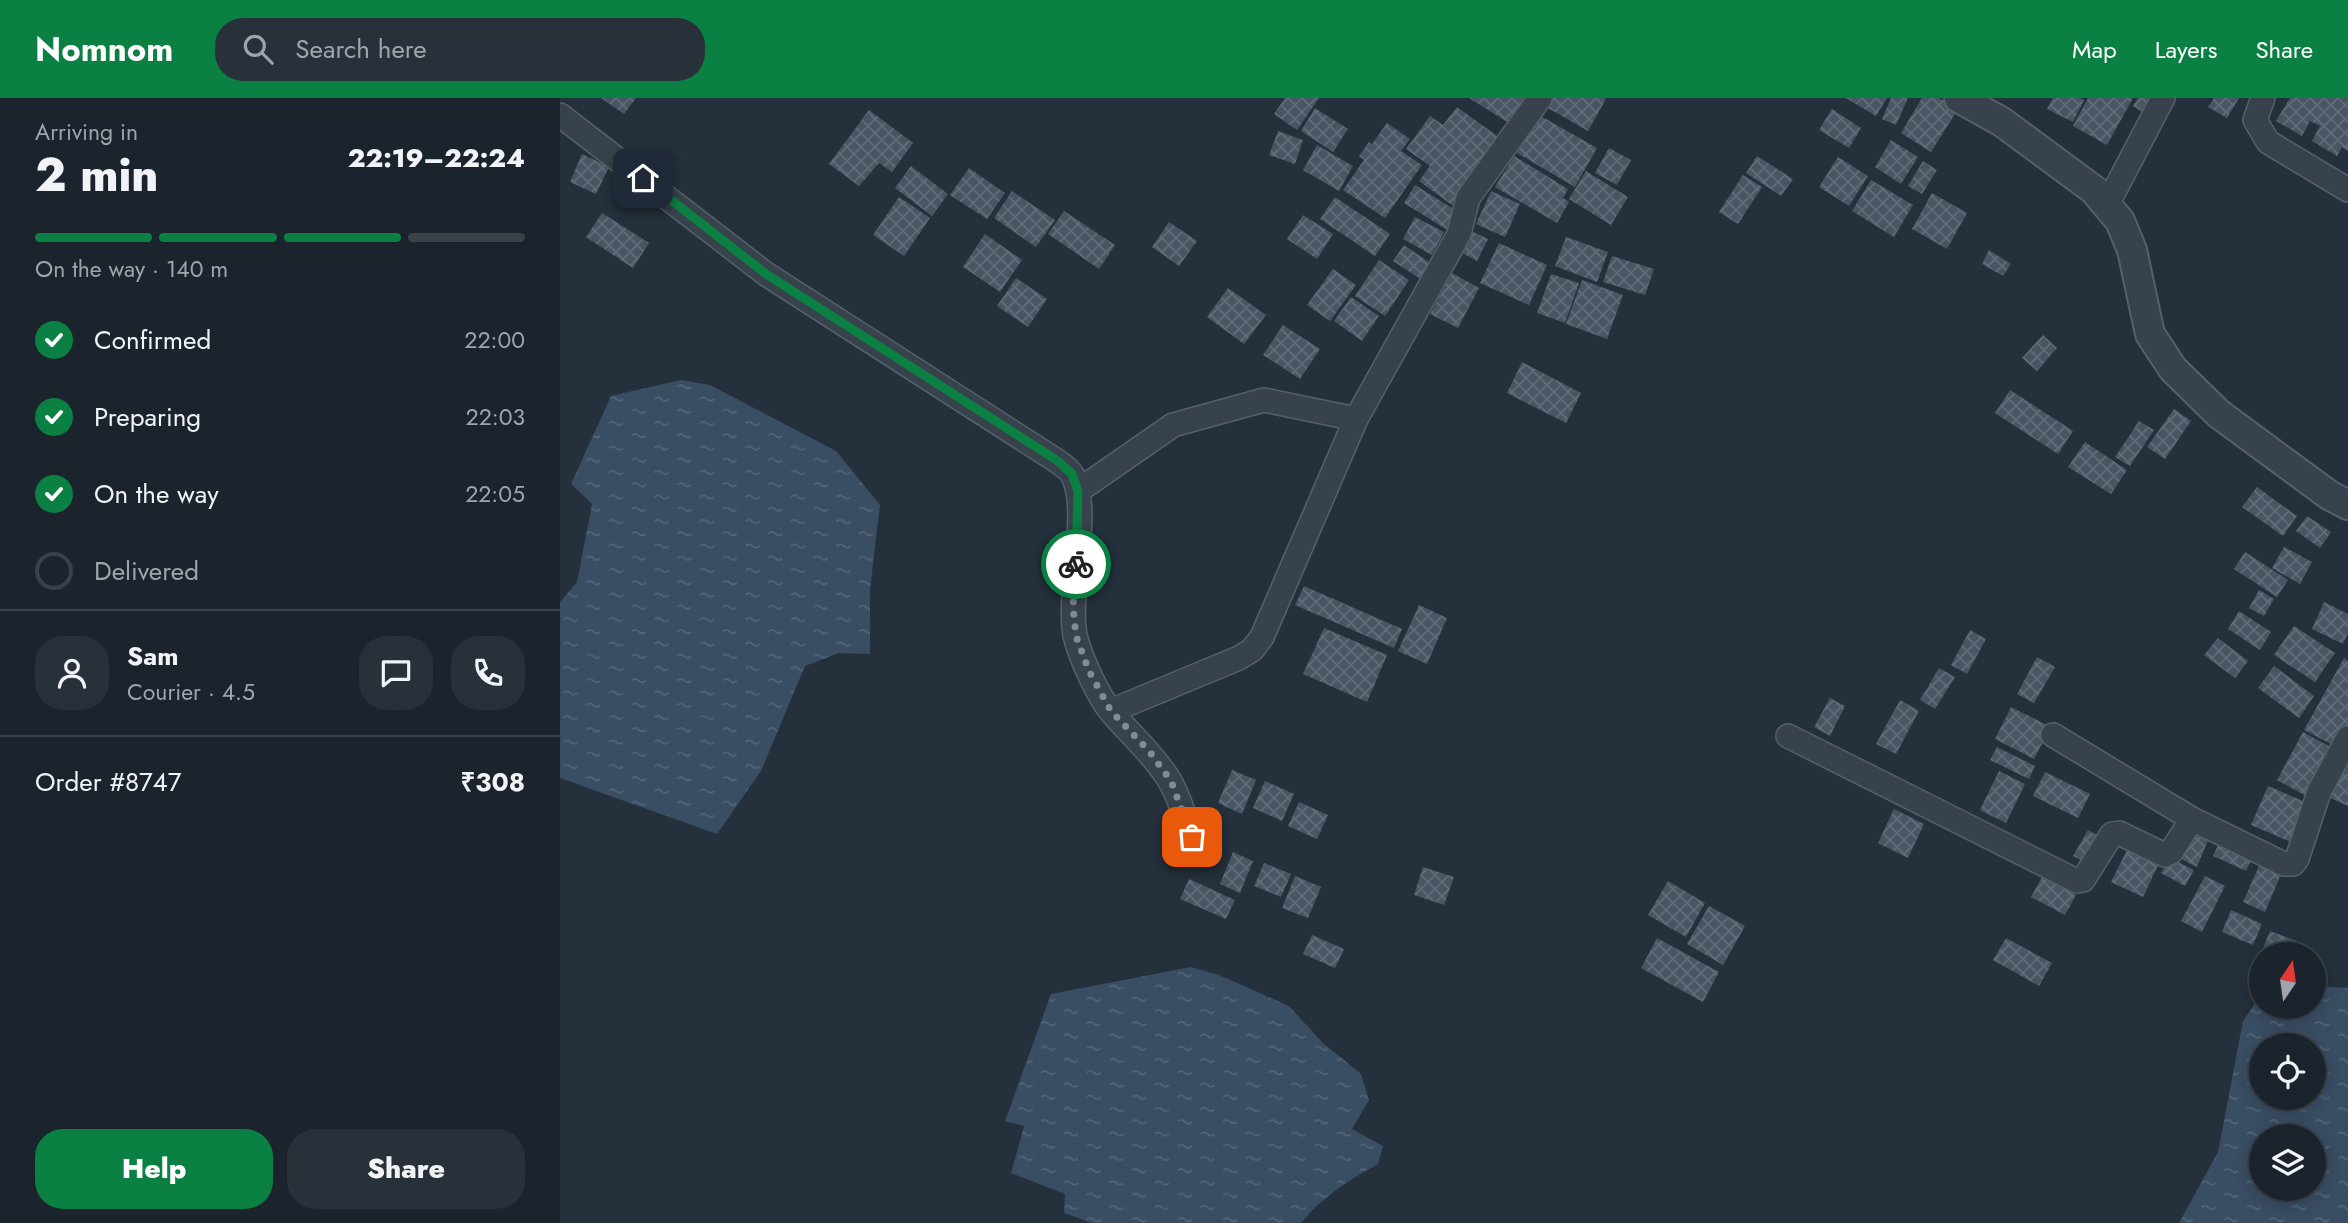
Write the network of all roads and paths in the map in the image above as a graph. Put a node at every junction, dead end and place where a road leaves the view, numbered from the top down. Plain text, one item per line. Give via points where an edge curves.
1 (1540, 98) edge
2 (1959, 98) edge
3 (2163, 98) edge
4 (2263, 98) edge
5 (560, 115) edge
6 (2348, 190) edge
7 (2107, 205) junction
8 (1356, 419) junction
9 (1078, 491) junction
10 (2348, 505) edge
11 (1111, 711) junction
12 (2053, 735) dead end
13 (1788, 736) dead end
14 (2348, 738) edge
15 (2192, 819) junction
16 (1192, 837) dead end

1 - 8 street via 1468,198 1459,234
2 - 7 street via 2002,122 2094,190
3 - 7 street
4 - 6 street via 2255,120 2268,142
5 - 9 street via 766,274 1058,461 1072,474
7 - 10 street via 2120,220 2132,250 2150,334 2173,369 2219,414
8 - 9 street via 1264,400 1173,425
8 - 11 street via 1262,637 1252,650
9 - 11 street via 1076,636
11 - 16 street via 1171,781
12 - 15 street
13 - 15 street via 2077,881 2083,880 2112,834 2119,833 2165,855
14 - 15 street via 2319,792 2292,864

